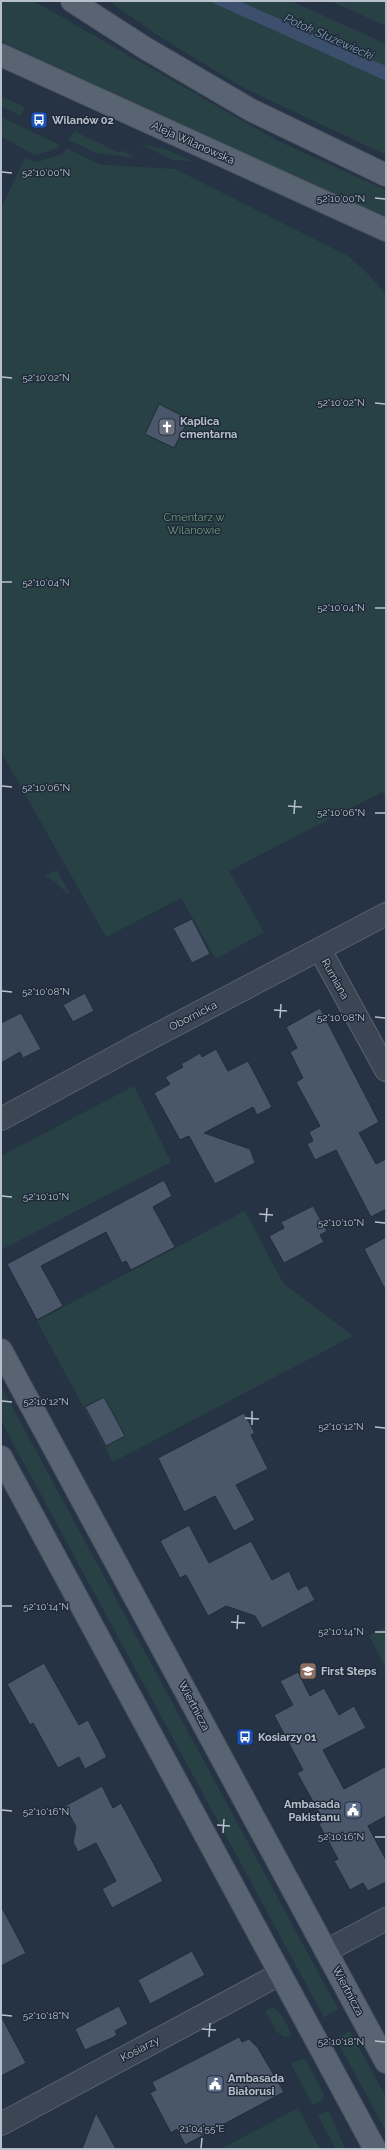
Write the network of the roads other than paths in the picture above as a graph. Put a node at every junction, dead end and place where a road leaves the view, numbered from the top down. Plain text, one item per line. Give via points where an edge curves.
1 (72, 1) edge
2 (1, 55) edge
3 (386, 174) edge
4 (386, 230) edge
5 (386, 914) edge
6 (320, 950) junction
7 (386, 1070) edge
8 (1, 1119) edge
9 (1, 1350) edge
10 (1, 1458) edge
11 (386, 1919) edge
12 (326, 1951) junction
13 (280, 1974) junction
14 (386, 2062) edge
15 (1, 2124) edge
16 (375, 2149) edge

1 - 3 main road via 151,52 251,110
2 - 4 main road, Aleja Wilanowska
5 - 6 street, Obornicka
6 - 7 street, Rumiana
6 - 8 street, Obornicka via 140,1043
9 - 12 main road, Wiertnicza
10 - 13 main road
11 - 12 street
12 - 14 main road, Wiertnicza
13 - 15 street, Kosiarzy
13 - 16 main road

